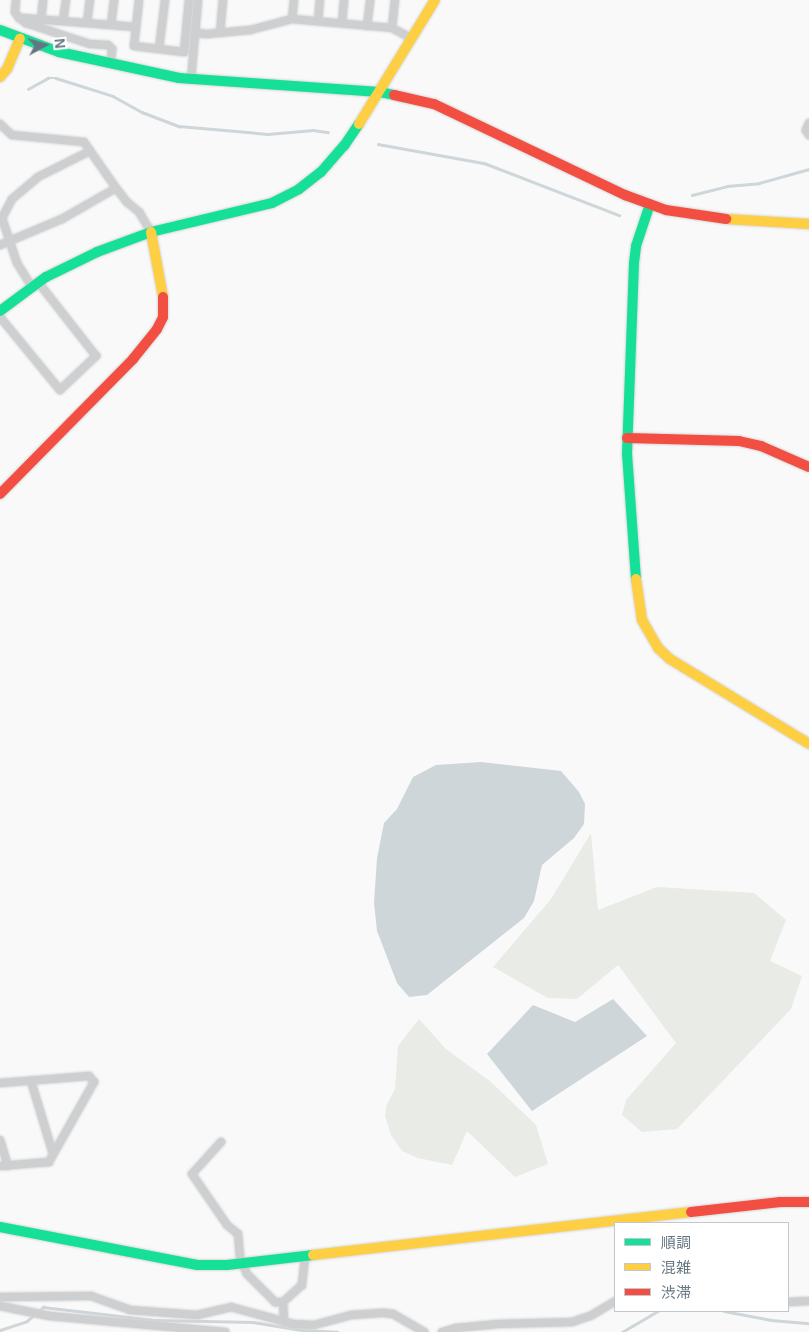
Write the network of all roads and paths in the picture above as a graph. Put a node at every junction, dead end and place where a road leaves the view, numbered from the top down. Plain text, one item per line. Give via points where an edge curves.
1 (16, 0) edge
2 (43, 0) edge
3 (66, 0) edge
4 (90, 0) edge
5 (114, 0) edge
6 (139, 0) edge
7 (165, 0) edge
8 (189, 0) edge
9 (198, 0) edge
10 (223, 0) edge
11 (294, 0) edge
12 (320, 0) edge
13 (344, 0) edge
14 (370, 0) edge
15 (395, 0) edge
16 (435, 0) edge
17 (19, 18) junction
18 (292, 19) junction
19 (41, 20) junction
20 (318, 21) junction
21 (64, 22) junction
22 (87, 23) junction
23 (342, 23) junction
24 (111, 25) junction
25 (367, 26) junction
26 (136, 27) junction
27 (392, 28) junction
28 (0, 30) edge
29 (195, 33) junction
30 (220, 33) junction
31 (411, 38) junction
32 (20, 39) junction
33 (159, 49) junction
34 (111, 64) junction
35 (0, 77) edge
36 (191, 80) junction
37 (380, 92) junction
38 (809, 123) edge
39 (0, 124) edge
40 (809, 135) edge
41 (90, 151) junction
42 (116, 188) junction
43 (650, 204) junction
44 (809, 224) edge
45 (151, 232) junction
46 (9, 242) junction
47 (0, 245) edge
48 (35, 285) junction
49 (0, 311) edge
50 (0, 317) edge
51 (627, 438) junction
52 (809, 467) edge
53 (0, 494) edge
54 (809, 744) edge
55 (31, 1081) junction
56 (0, 1083) edge
57 (0, 1140) edge
58 (221, 1142) dead end
59 (53, 1154) junction
60 (4, 1166) edge
61 (809, 1202) edge
62 (0, 1227) edge
63 (305, 1256) junction
64 (243, 1264) junction
65 (0, 1297) edge
66 (809, 1301) edge
67 (283, 1302) junction
68 (614, 1302) edge
69 (789, 1302) edge
70 (0, 1306) edge
71 (284, 1322) junction
72 (225, 1332) edge
73 (424, 1332) edge
74 (442, 1332) edge

1 - 17 street via 15,12
2 - 19 street
3 - 21 street
4 - 22 street
5 - 24 street
6 - 26 street
7 - 33 street
8 - 33 street via 184,52
9 - 29 street
10 - 30 street
11 - 18 street
12 - 20 street
13 - 23 street
14 - 25 street
15 - 27 street
16 - 31 street
17 - 19 street
17 - 34 street via 90,44 108,45 112,49
18 - 20 street
18 - 30 street via 250,30
19 - 21 street
20 - 23 street
21 - 22 street
22 - 24 street
23 - 25 street
24 - 26 street
25 - 27 street
26 - 33 street via 134,46
27 - 31 street
28 - 32 street
29 - 30 street
29 - 36 street
31 - 37 street
32 - 34 street
32 - 35 street
34 - 36 street
36 - 37 street
37 - 43 street via 434,104
37 - 45 street via 344,146 321,172 299,189 272,203
38 - 40 street via 806,130
39 - 41 street via 12,135 84,142
41 - 42 street
41 - 46 street via 38,176 12,199 2,218
42 - 45 street via 139,212
42 - 46 street via 62,219
43 - 44 street via 666,210 718,218
43 - 51 street via 634,263
45 - 48 street via 97,252
45 - 53 street via 164,303 158,330
46 - 47 street
46 - 48 street via 17,263
48 - 49 street
48 - 50 street via 96,356 60,390
51 - 52 street via 739,441 768,449
51 - 54 street via 638,602 649,634 658,648 681,667
55 - 56 street
55 - 59 street
55 - 59 street via 89,1076 94,1082
57 - 60 street
58 - 64 street via 192,1174 227,1225 238,1234
59 - 60 street via 49,1162
61 - 63 street via 780,1202
62 - 64 street via 197,1265
63 - 64 street
63 - 67 street via 302,1285
64 - 67 street via 253,1281 275,1302
65 - 71 street via 91,1296 130,1310 197,1315 231,1307
66 - 69 street
67 - 71 street
68 - 74 street via 572,1322 498,1324
70 - 72 street via 50,1316
71 - 73 street via 314,1325 384,1313 394,1314

